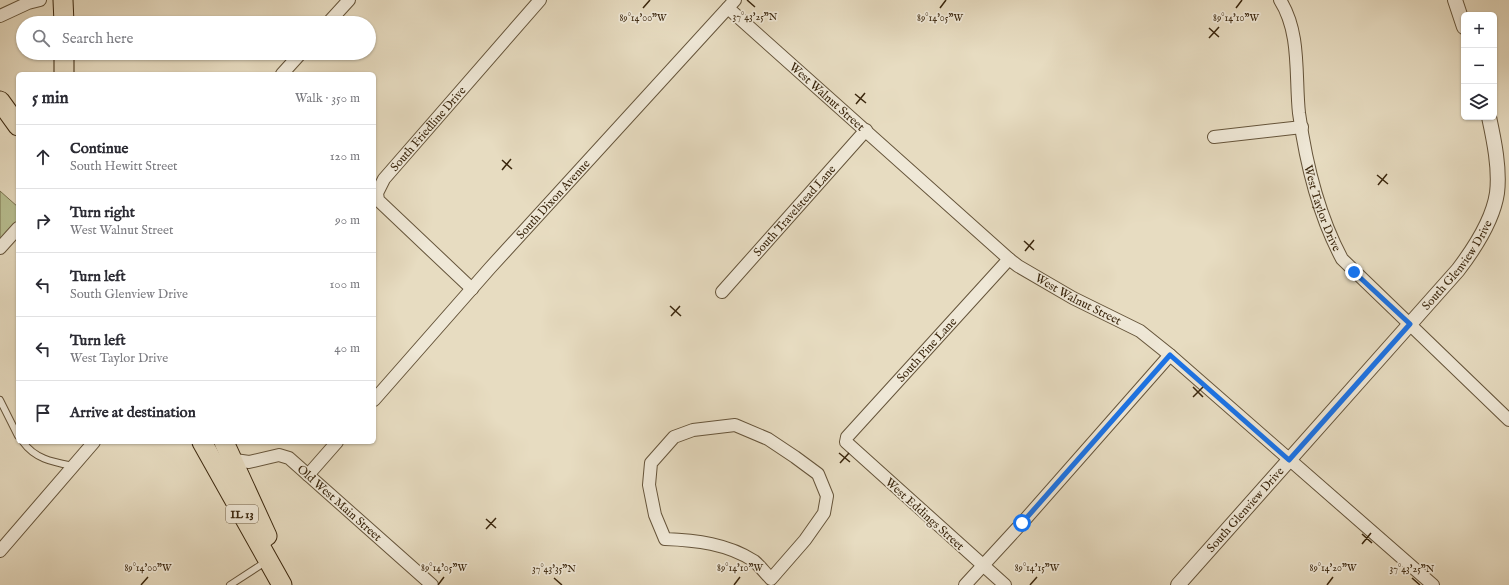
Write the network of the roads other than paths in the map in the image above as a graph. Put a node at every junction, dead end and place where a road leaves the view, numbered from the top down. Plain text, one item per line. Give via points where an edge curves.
1 (40, 0) edge
2 (63, 0) edge
3 (349, 0) edge
4 (540, 0) edge
5 (1280, 0) edge
6 (1455, 0) edge
7 (731, 4) edge
8 (0, 15) edge
9 (64, 16) edge
10 (334, 16) edge
11 (1461, 18) edge
12 (64, 60) edge
13 (295, 60) edge
14 (64, 72) edge
15 (284, 72) edge
16 (0, 101) edge
17 (1490, 120) edge
18 (16, 123) edge
19 (1302, 127) junction
20 (866, 130) junction
21 (1214, 137) dead end
22 (376, 198) edge
23 (16, 230) edge
24 (0, 248) edge
25 (1009, 259) junction
26 (472, 289) junction
27 (722, 292) dead end
28 (1410, 324) junction
29 (1170, 355) junction
30 (376, 398) edge
31 (0, 400) edge
32 (1509, 420) edge
33 (16, 432) edge
34 (846, 442) joint
35 (24, 444) edge
36 (92, 444) edge
37 (203, 444) edge
38 (225, 444) edge
39 (335, 444) edge
40 (211, 459) junction
41 (233, 460) junction
42 (1289, 460) junction
43 (74, 467) junction
44 (308, 475) junction
45 (0, 551) edge
46 (268, 560) junction
47 (983, 566) junction
48 (771, 583) edge
49 (230, 585) edge
50 (282, 585) edge
51 (288, 585) edge
52 (432, 585) edge
53 (965, 585) edge
54 (1005, 585) edge
55 (1178, 585) edge
56 (1433, 585) edge

1 - 8 street
2 - 9 highway
3 - 10 street
4 - 22 street, South Friedline Drive via 384,179
5 - 19 street, West Taylor Drive via 1293,33
6 - 11 street
7 - 20 street, West Walnut Street
7 - 26 street, South Dixon Avenue
12 - 14 highway
13 - 15 street
16 - 18 highway
17 - 28 street, South Glenview Drive via 1496,147 1497,194 1486,227 1462,265
19 - 21 street
19 - 28 street, West Taylor Drive via 1316,196 1331,239 1342,259
20 - 25 street, West Walnut Street
20 - 27 street, South Travelstead Lane
22 - 26 street, South Friedline Drive
23 - 24 street
25 - 29 street, West Walnut Street via 1073,298 1140,331
25 - 34 street, South Pine Lane via 847,437
26 - 30 street, South Dixon Avenue
28 - 32 street, West Taylor Drive
28 - 42 street, South Glenview Drive
29 - 42 street, West Walnut Street
29 - 47 street
31 - 33 lane
34 - 47 street, West Eddings Street
35 - 43 lane via 41,458
36 - 43 street
37 - 40 highway, IL 13
38 - 41 highway, IL 13
39 - 44 street
40 - 41 street, Old West Main Street
40 - 46 highway, IL 13
41 - 44 street, Old West Main Street via 249,462 279,455 290,458
41 - 51 highway, IL 13
42 - 55 street, South Glenview Drive
42 - 56 street, West Walnut Street
43 - 45 street
44 - 52 street, Old West Main Street
46 - 49 lane
46 - 50 highway, IL 13
47 - 53 street
47 - 54 street, West Eddings Street
48 - 48 street via 754,562 719,545 665,539 655,515 649,485 651,463 674,437 693,430 735,425 768,439 818,474 827,496 824,513

